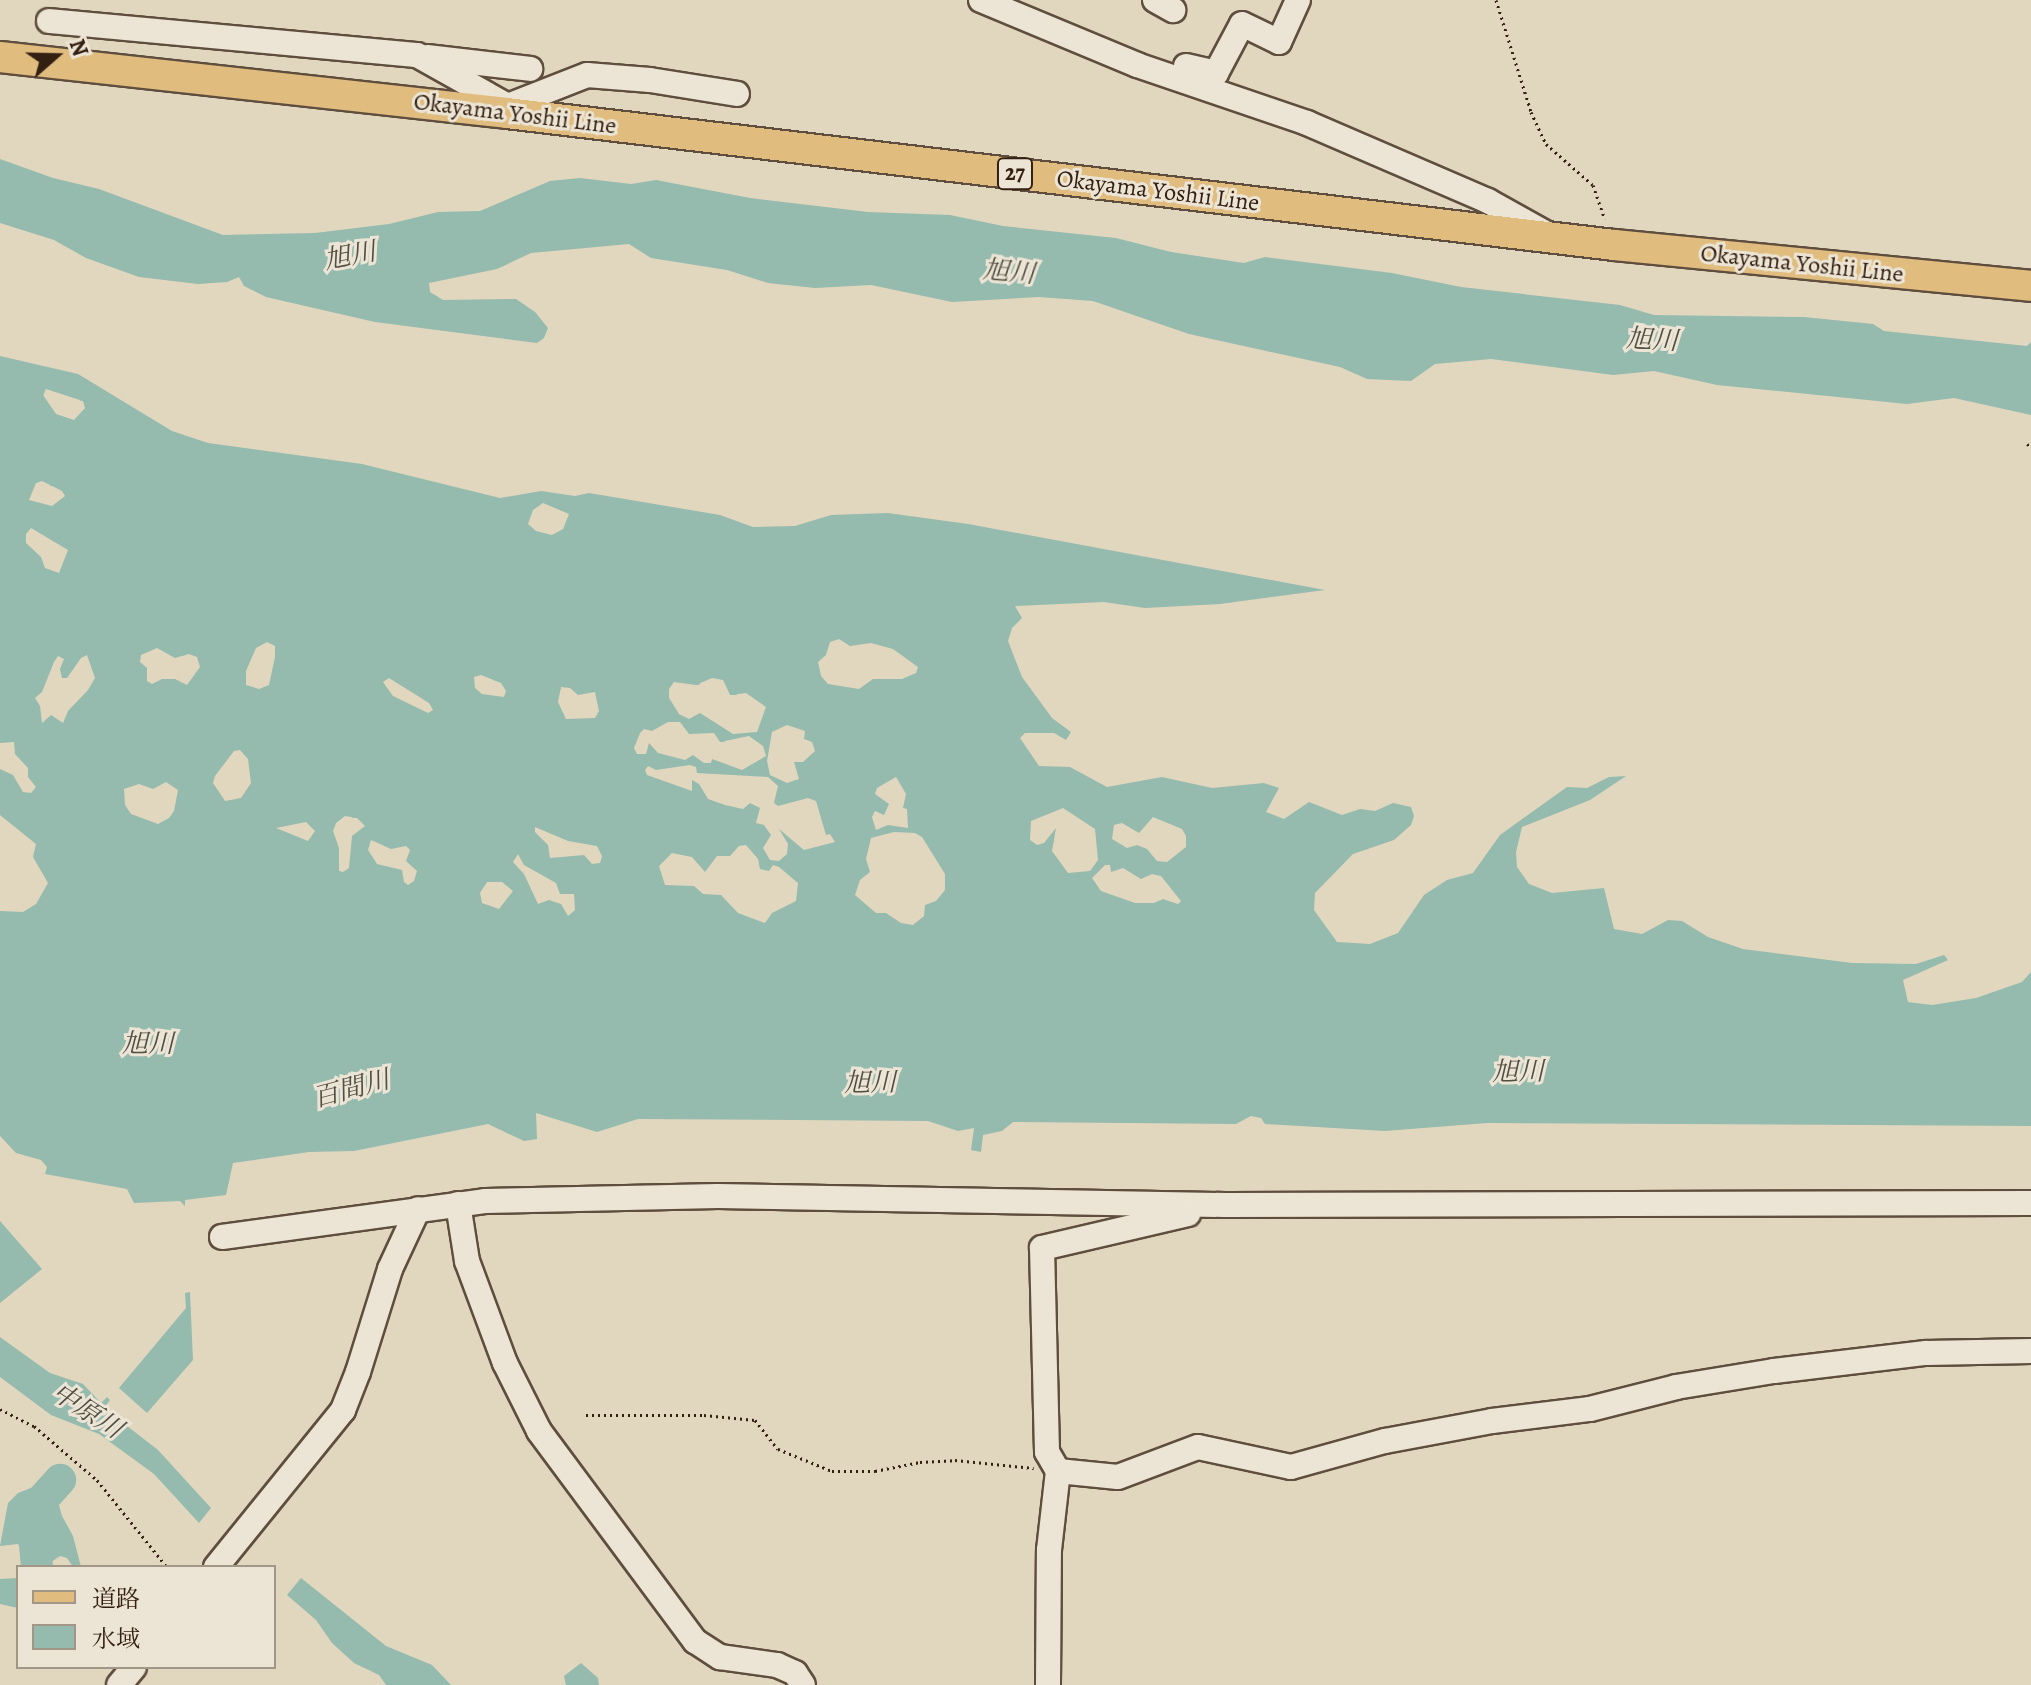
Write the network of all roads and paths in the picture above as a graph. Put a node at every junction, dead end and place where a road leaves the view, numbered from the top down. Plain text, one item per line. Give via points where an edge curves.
1 (981, 0) edge
2 (1298, 0) edge
3 (1496, 0) edge
4 (49, 21) dead end
5 (417, 55) junction
6 (0, 57) edge
7 (530, 69) dead end
8 (1161, 71) junction
9 (737, 94) dead end
10 (508, 110) junction
11 (1555, 238) junction
12 (1614, 245) junction
13 (2031, 286) edge
14 (2031, 1203) edge
15 (458, 1204) junction
16 (1225, 1205) junction
17 (418, 1209) junction
18 (222, 1237) dead end
19 (2031, 1351) edge
20 (0, 1409) edge
21 (586, 1415) dead end
22 (1058, 1471) junction
23 (165, 1565) edge
24 (218, 1565) edge
25 (132, 1669) edge
26 (119, 1685) edge
27 (803, 1685) edge
28 (1048, 1685) edge

1 - 8 street
2 - 8 street via 1279,42 1242,24 1216,73 1182,65
3 - 12 path via 1546,144 1593,185
4 - 5 street
5 - 7 street
5 - 10 street
6 - 10 main road, Okayama Yoshii Line / 27
8 - 11 street via 1335,135 1488,201
9 - 10 street via 587,75
10 - 11 main road, Okayama Yoshii Line / 27
11 - 12 main road, Okayama Yoshii Line / 27
12 - 13 main road, Okayama Yoshii Line / 27
14 - 16 street
15 - 16 street via 718,1196
15 - 17 street
15 - 27 street via 467,1261 505,1363 539,1431 695,1641 720,1657 777,1665 795,1673
16 - 22 street via 1042,1248 1047,1452
17 - 18 street
17 - 24 street via 390,1269 343,1410
19 - 22 street via 1926,1353 1774,1371 1676,1387 1590,1409 1385,1441 1291,1467 1198,1447 1118,1477
20 - 23 path via 34,1426 97,1480
21 - 22 path via 755,1420 778,1449 832,1471 955,1460
22 - 28 street via 1049,1550
25 - 26 street

